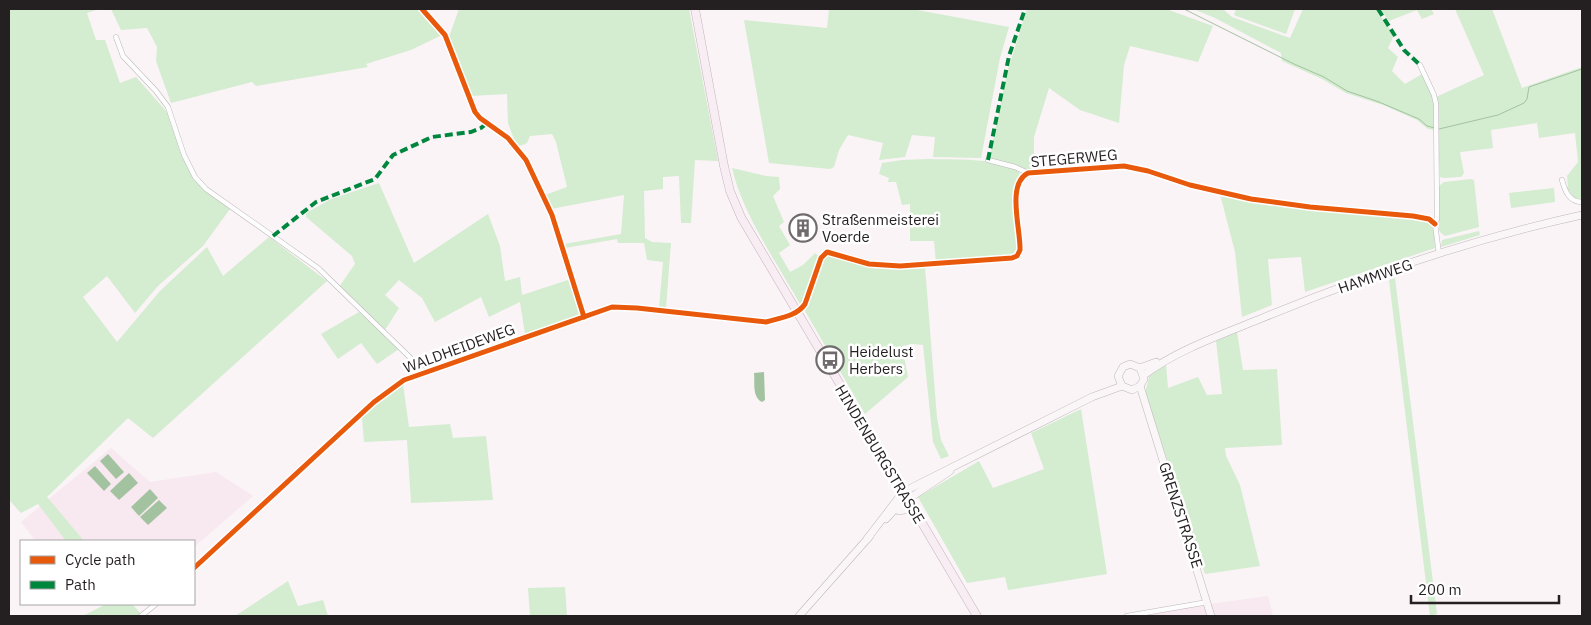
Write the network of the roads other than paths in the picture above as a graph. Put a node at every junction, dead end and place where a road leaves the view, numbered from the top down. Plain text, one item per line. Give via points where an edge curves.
1 (422, 9) edge
2 (695, 9) edge
3 (116, 37) dead end
4 (1420, 65) dead end
5 (988, 160) dead end
6 (1028, 173) junction
7 (1562, 180) dead end
8 (1582, 202) edge
9 (1582, 215) edge
10 (1435, 224) junction
11 (1439, 254) junction
12 (796, 313) junction
13 (584, 316) junction
14 (1142, 371) junction
15 (425, 372) junction
16 (1120, 383) junction
17 (1140, 386) junction
18 (1132, 390) junction
19 (1148, 415) junction
20 (958, 465) junction
21 (907, 499) junction
22 (867, 539) junction
23 (195, 567) edge
24 (1208, 602) junction
25 (155, 605) edge
26 (140, 616) edge
27 (799, 616) edge
28 (977, 616) edge
29 (1127, 616) edge
30 (1211, 616) edge

1 - 13 street via 445,35 475,112 508,138 526,160 552,215
2 - 12 main road, HINDENBURGSTRASSE via 730,191 741,217
3 - 15 street via 123,56 168,107 184,155 195,177 206,189 318,268
4 - 10 street via 1436,104
5 - 6 street, STEGERWEG
6 - 10 street, STEGERWEG via 1136,167 1190,185 1250,199 1413,216 1429,219
6 - 12 street, STEGERWEG via 1018,182 1016,195 1020,246 1017,256 900,266 868,264 827,252 821,258 802,310
7 - 8 street via 1567,195
9 - 11 main road, HAMMWEG
10 - 11 street
11 - 14 main road, HAMMWEG via 1290,306
12 - 13 street, WALDHEIDEWEG via 766,322 612,307
12 - 21 main road, HINDENBURGSTRASSE
13 - 15 street, WALDHEIDEWEG
14 - 16 main road, HAMMWEG via 1130,364 1123,367 1119,372
14 - 17 main road via 1144,379
15 - 23 street, WALDHEIDEWEG via 390,389
16 - 18 main road
16 - 20 main road, HAMMWEG
17 - 18 main road
17 - 19 main road, GRENZSTRASSE
18 - 19 main road, GRENZSTRASSE
19 - 24 main road, GRENZSTRASSE
20 - 21 main road, HAMMWEG
20 - 21 main road, HAMMWEG via 940,472
21 - 22 main road, HAMMWEG
21 - 22 main road, HAMMWEG via 899,511
21 - 28 main road, HINDENBURGSTRASSE
22 - 27 main road, HAMMWEG
24 - 29 street
24 - 30 main road, GRENZSTRASSE
25 - 26 street

